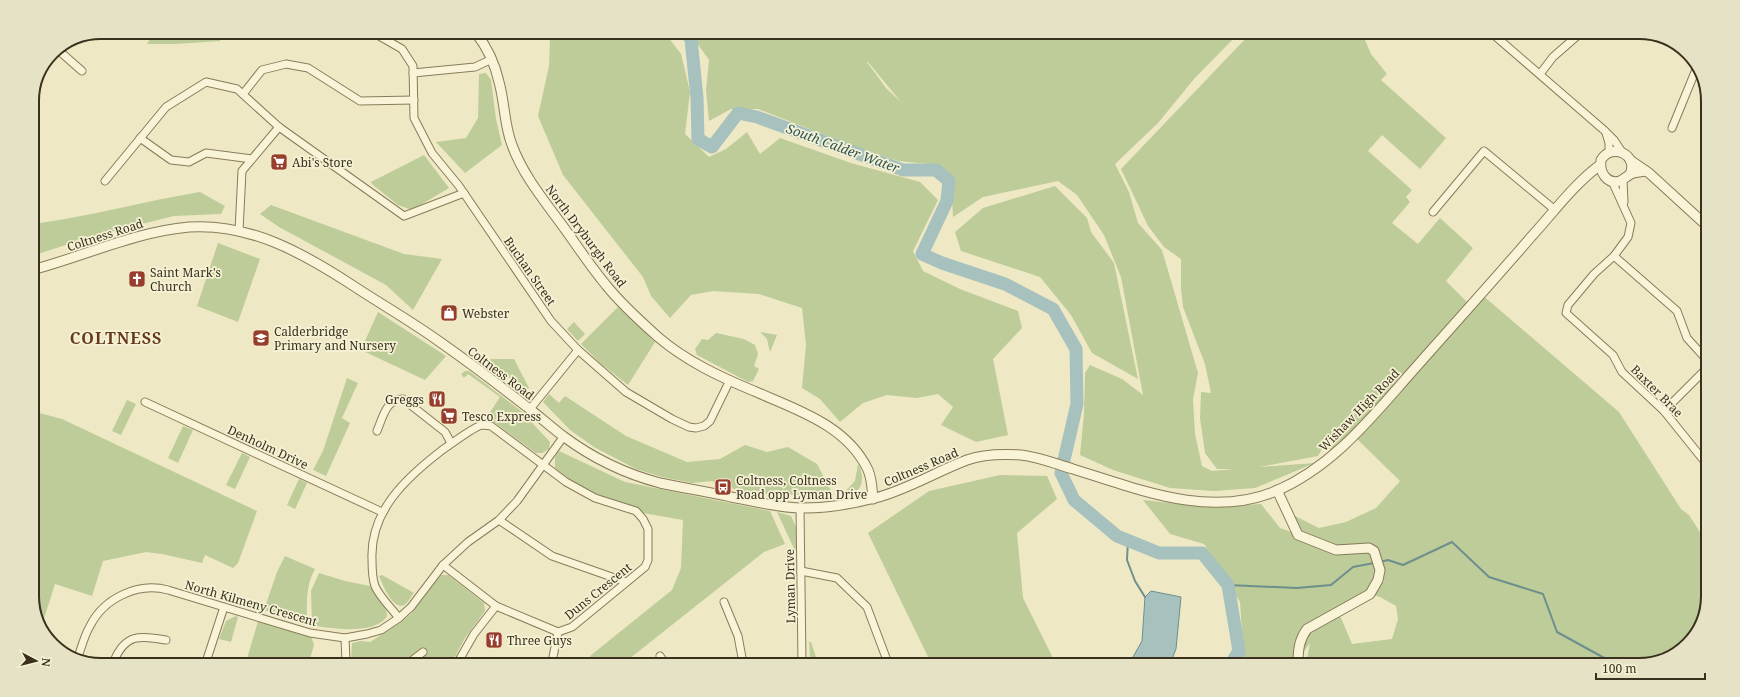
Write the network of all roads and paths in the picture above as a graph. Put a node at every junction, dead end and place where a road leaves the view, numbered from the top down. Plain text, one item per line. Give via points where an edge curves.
1 (384, 39) edge
2 (481, 39) edge
3 (1499, 39) edge
4 (1574, 39) edge
5 (62, 53) edge
6 (492, 59) junction
7 (82, 71) dead end
8 (414, 72) junction
9 (1694, 73) edge
10 (1540, 74) junction
11 (243, 94) junction
12 (414, 100) junction
13 (279, 127) junction
14 (1672, 128) dead end
15 (1605, 131) junction
16 (140, 138) junction
17 (1609, 152) junction
18 (1622, 152) junction
19 (252, 159) junction
20 (1630, 160) junction
21 (1600, 165) junction
22 (1646, 171) junction
23 (1589, 173) junction
24 (1604, 176) junction
25 (1627, 177) junction
26 (105, 181) dead end
27 (1612, 181) junction
28 (464, 193) junction
29 (1624, 206) junction
30 (1556, 210) junction
31 (1433, 212) dead end
32 (1701, 217) edge
33 (239, 231) junction
34 (1614, 256) junction
35 (39, 268) edge
36 (578, 350) junction
37 (1701, 353) edge
38 (1701, 374) edge
39 (730, 380) junction
40 (145, 402) dead end
41 (530, 409) junction
42 (1664, 412) junction
43 (377, 431) dead end
44 (564, 436) junction
45 (451, 443) junction
46 (1701, 457) edge
47 (544, 465) junction
48 (1071, 468) joint
49 (1277, 490) junction
50 (873, 499) junction
51 (800, 508) junction
52 (382, 512) junction
53 (499, 520) junction
54 (442, 565) junction
55 (801, 571) junction
56 (626, 582) junction
57 (724, 602) dead end
58 (496, 606) junction
59 (224, 607) junction
60 (399, 618) junction
61 (558, 632) junction
62 (345, 638) junction
63 (166, 640) dead end
64 (423, 652) dead end
65 (79, 654) edge
66 (116, 658) edge
67 (207, 658) edge
68 (346, 658) edge
69 (415, 658) edge
70 (460, 658) edge
71 (553, 658) edge
72 (742, 658) edge
73 (802, 658) edge
74 (886, 658) edge
75 (1298, 658) edge

1 - 8 street, Buchan Street via 402,49
2 - 6 street, North Dryburgh Road
3 - 10 street
4 - 10 street via 1553,57
5 - 7 street
6 - 8 street via 476,67
6 - 39 street, North Dryburgh Road via 500,82 506,128 520,164 530,182 605,284 641,322 668,345
8 - 12 street, Buchan Street
9 - 14 street
10 - 15 street
11 - 12 street via 262,70 286,64 308,68 360,101
11 - 13 street
11 - 16 street via 237,89 206,82 166,107
12 - 28 street, Buchan Street via 414,118 432,153
13 - 19 street
13 - 28 street via 404,216
15 - 17 street
15 - 18 street
16 - 19 street via 171,160 188,162 206,154
16 - 26 street
17 - 18 street
17 - 21 street
18 - 20 street
19 - 33 street via 242,171
20 - 22 street
20 - 25 street via 1633,169
21 - 23 street, Wishaw High Road
21 - 24 street
22 - 25 street
22 - 32 street
23 - 24 street
23 - 30 street, Wishaw High Road
24 - 27 street
25 - 27 street
25 - 29 street, Baxter Brae
27 - 29 street, Baxter Brae
28 - 36 street, Buchan Street via 551,321
29 - 34 street, Baxter Brae via 1631,223 1630,230 1625,243
30 - 31 street via 1484,151
30 - 49 street, Wishaw High Road via 1339,451 1320,467
33 - 35 street, Coltness Road via 192,227 150,233 121,240
33 - 41 street, Coltness Road via 279,243 314,261 440,342
34 - 37 street via 1677,311 1687,338
34 - 42 street, Baxter Brae via 1594,274 1568,305 1566,313 1613,356 1622,372
36 - 39 street, Buchan Street via 626,392 689,427 704,426 710,421
36 - 41 street
38 - 42 street
39 - 50 street, North Dryburgh Road via 818,419 833,430 863,461 871,482
40 - 52 street, Denholm Drive
41 - 44 street, Coltness Road
42 - 46 street, Baxter Brae
43 - 45 street via 389,403 396,399 404,399 445,432
44 - 47 street, North Kilmeny Crescent
44 - 51 street, Coltness Road via 583,449 634,475 735,498
45 - 47 street, Duns Crescent via 481,425 491,426
45 - 52 street, Duns Crescent via 402,484
47 - 53 street, North Kilmeny Crescent
47 - 56 street, Duns Crescent via 589,495 636,511 643,519 648,529 648,560 645,567
48 - 49 street, Wishaw High Road via 1156,495 1190,501 1222,503 1252,499
48 - 50 street, Coltness Road via 1037,458 1002,455 971,459 904,489
49 - 75 street via 1298,535 1336,550 1369,548 1374,551 1379,567 1378,580 1370,594 1307,629 1299,643
50 - 51 street, Coltness Road via 834,506
51 - 55 street, Lyman Drive
52 - 60 street, Duns Crescent via 371,548 372,571 375,587
53 - 54 street, North Kilmeny Crescent
53 - 56 street via 552,556
54 - 58 street, Duns Crescent
54 - 60 street, North Kilmeny Crescent
55 - 73 street, Lyman Drive
55 - 74 street via 837,578 867,607
56 - 61 street, Duns Crescent via 572,628
57 - 72 street via 738,636
58 - 61 street, Duns Crescent
58 - 70 street via 474,634
59 - 62 street, North Kilmeny Crescent via 310,633
59 - 65 street, North Kilmeny Crescent via 158,588 122,594 105,606 93,621
59 - 67 street
60 - 62 street, North Kilmeny Crescent via 381,630
61 - 71 street
62 - 68 street
63 - 66 street via 134,638 121,647
64 - 69 street

